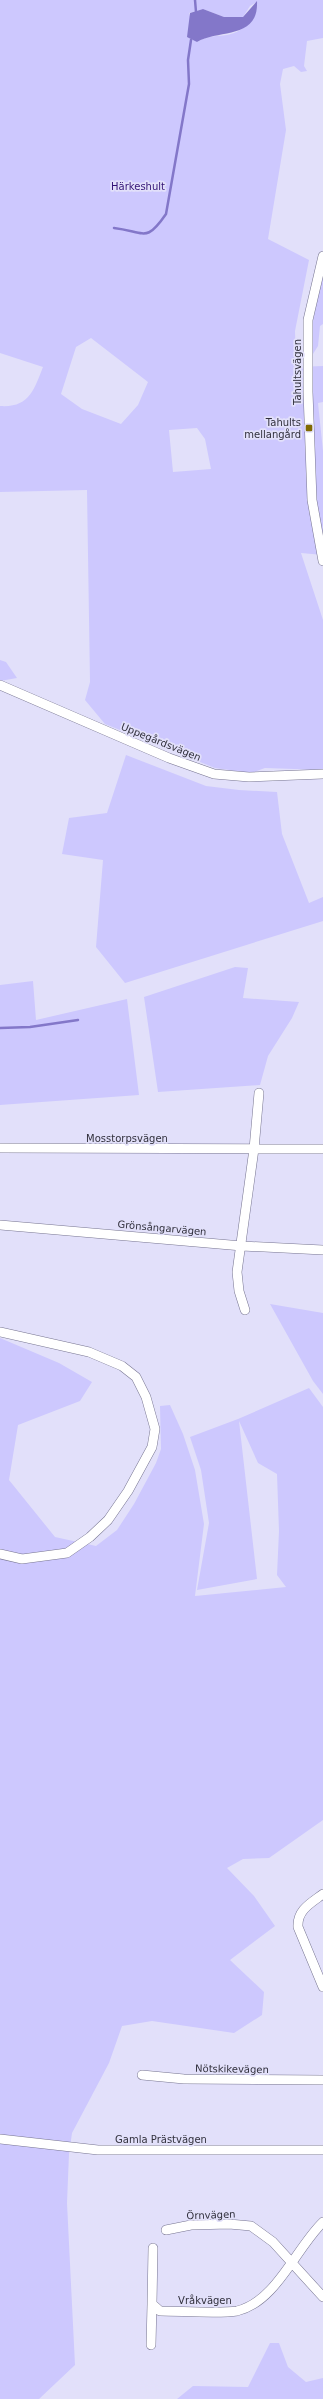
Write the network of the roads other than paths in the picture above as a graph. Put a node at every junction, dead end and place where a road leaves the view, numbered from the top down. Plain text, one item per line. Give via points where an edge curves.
1 (323, 256) edge
2 (323, 560) edge
3 (0, 685) edge
4 (323, 774) edge
5 (259, 1093) dead end
6 (0, 1148) edge
7 (254, 1149) junction
8 (323, 1149) edge
9 (0, 1225) edge
10 (242, 1246) junction
11 (323, 1250) edge
12 (246, 1310) dead end
13 (0, 1332) edge
14 (0, 1554) edge
15 (323, 1894) edge
16 (323, 1987) edge
17 (142, 2075) dead end
18 (323, 2080) edge
19 (0, 2139) edge
20 (323, 2150) edge
21 (323, 2222) edge
22 (166, 2230) dead end
23 (153, 2248) dead end
24 (290, 2263) junction
25 (323, 2297) edge
26 (152, 2304) junction
27 (151, 2345) dead end

1 - 2 street, Tahultsvägen via 308,320 312,500
3 - 4 street, Uppegårdsvägen via 169,758 214,774 249,777
5 - 7 street
6 - 7 street, Mosstorpsvägen
7 - 8 street, Mosstorpsvägen
7 - 10 street
9 - 10 street, Grönsångarvägen
10 - 11 street, Grönsångarvägen
10 - 12 street via 237,1272 239,1291
13 - 14 street via 89,1352 122,1366 136,1377 146,1397 154,1429 152,1447 128,1491 108,1520 90,1537 67,1553 22,1559
15 - 16 street via 297,1918 298,1927
17 - 18 street, Nötskikevägen via 184,2079
19 - 20 street, Gamla Prästvägen via 98,2150
21 - 24 street, Vråkvägen
22 - 24 street, Örnvägen via 191,2225 251,2226 273,2242
23 - 26 street
24 - 25 street, Örnvägen
24 - 26 street, Vråkvägen via 267,2294 253,2305 236,2311 160,2310
26 - 27 street

